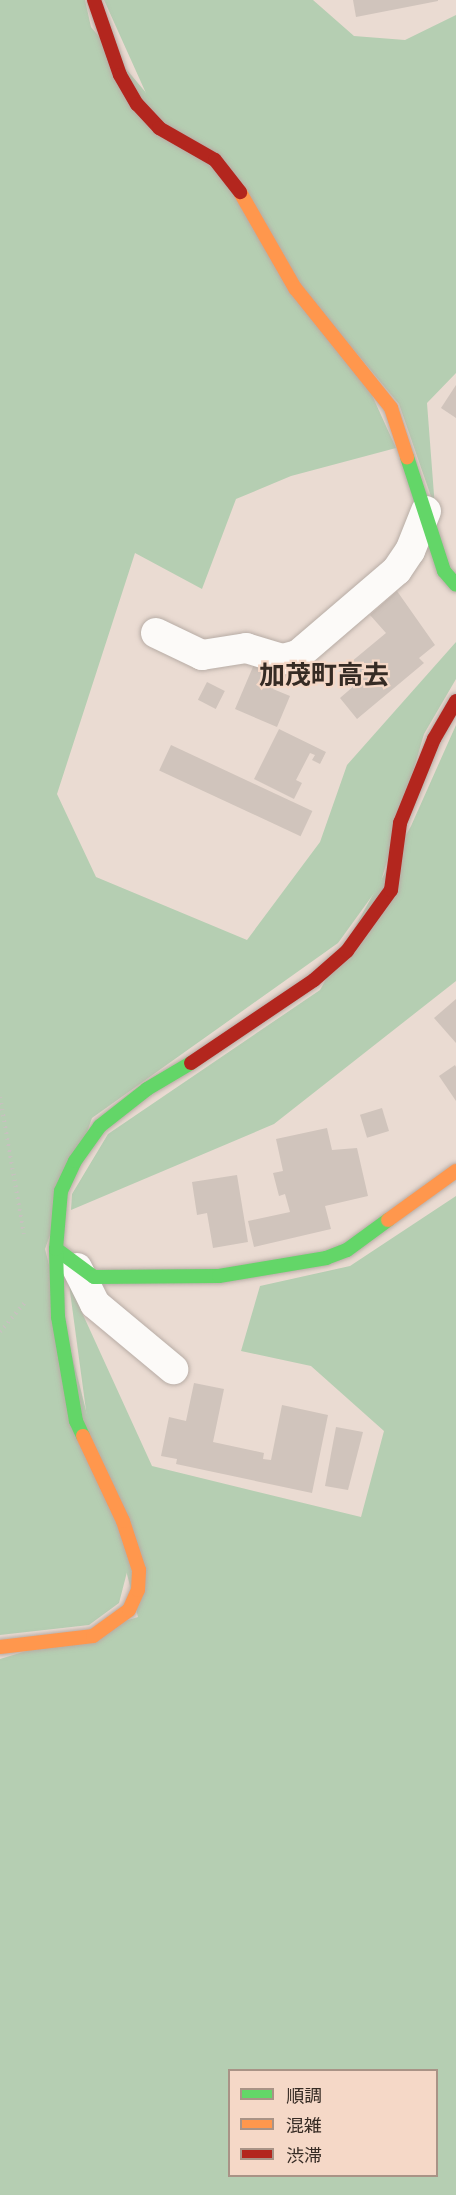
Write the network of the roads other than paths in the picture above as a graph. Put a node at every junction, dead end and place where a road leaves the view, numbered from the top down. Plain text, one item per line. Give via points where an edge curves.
1 (94, 0) edge
2 (426, 511) junction
3 (456, 585) edge
4 (156, 633) dead end
5 (456, 701) edge
6 (456, 1172) edge
7 (67, 1259) junction
8 (173, 1369) dead end
9 (0, 1647) edge

1 - 2 street via 120,75 137,104 159,128 215,160 236,183 295,288 378,387 391,408
2 - 3 street via 444,572
2 - 4 street via 410,551 397,570 298,655 283,659 246,648 202,656
5 - 7 street via 434,740 400,823 390,890 347,951 314,980 202,1057 147,1089 100,1126 75,1161 61,1191
6 - 7 street via 347,1250 326,1258 219,1276 94,1277
7 - 8 street via 95,1304
7 - 9 street via 58,1317 76,1421 123,1521 139,1570 138,1590 129,1610 93,1636

